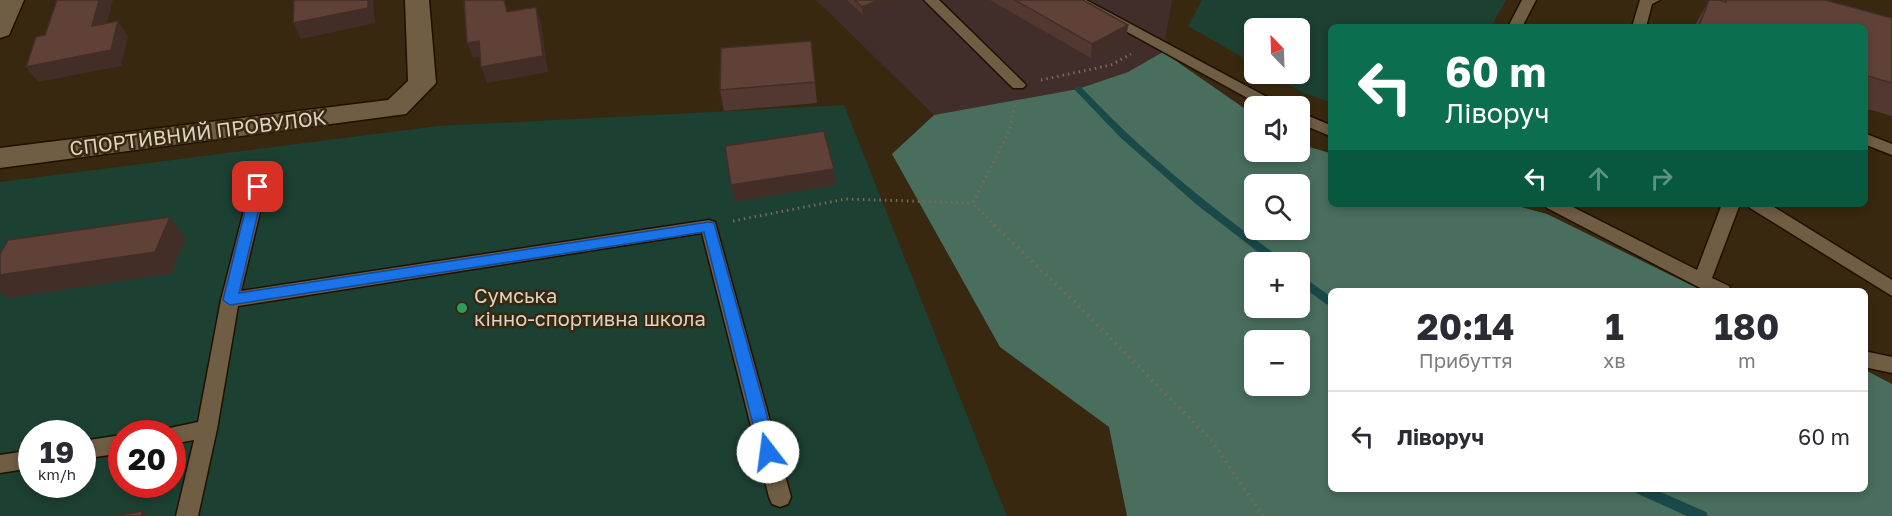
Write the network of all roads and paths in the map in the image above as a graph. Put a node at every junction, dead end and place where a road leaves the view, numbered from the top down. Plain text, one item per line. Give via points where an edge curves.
1 (12, 0) edge
2 (417, 0) edge
3 (931, 0) edge
4 (1076, 0) edge
5 (1529, 0) edge
6 (1653, 0) edge
7 (1517, 24) edge
8 (1640, 24) edge
9 (0, 30) edge
10 (1153, 42) junction
11 (1018, 85) junction
12 (1254, 96) edge
13 (1310, 122) edge
14 (1328, 130) edge
15 (1868, 140) edge
16 (1892, 150) edge
17 (0, 158) edge
18 (258, 187) dead end
19 (973, 203) junction
20 (1560, 207) edge
21 (1730, 207) edge
22 (1761, 207) edge
23 (709, 226) junction
24 (1702, 281) junction
25 (1716, 288) edge
26 (1892, 289) edge
27 (230, 300) junction
28 (1868, 360) edge
29 (1892, 365) edge
30 (207, 429) junction
31 (186, 433) edge
32 (18, 461) edge
33 (0, 464) edge
34 (780, 497) dead end
35 (187, 516) edge
36 (1263, 516) edge

1 - 9 street
2 - 17 street, СПОРТИВНИЙ ПРОВУЛОК via 422,83 396,108
3 - 11 lane
4 - 10 lane
5 - 7 lane
6 - 8 lane via 1646,1
10 - 11 path via 1111,65
10 - 12 lane
11 - 19 path via 1010,129
13 - 14 lane
15 - 16 lane
18 - 27 lane
19 - 23 path via 846,199
19 - 36 path via 1211,440
20 - 24 lane
21 - 24 lane
22 - 26 lane
23 - 27 lane
23 - 34 lane
24 - 25 lane
27 - 30 lane
28 - 29 lane
30 - 31 lane
30 - 35 lane
32 - 33 lane

